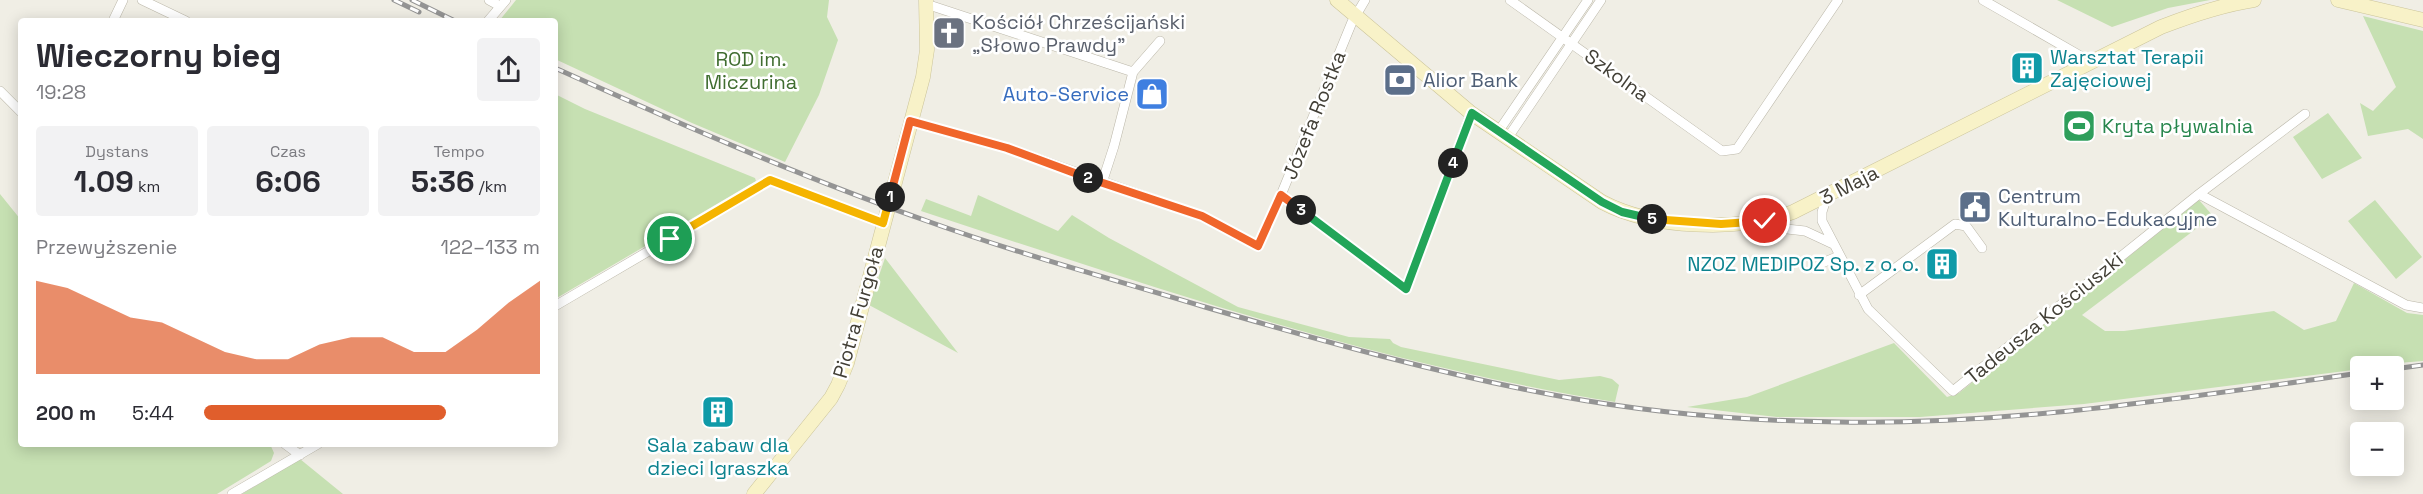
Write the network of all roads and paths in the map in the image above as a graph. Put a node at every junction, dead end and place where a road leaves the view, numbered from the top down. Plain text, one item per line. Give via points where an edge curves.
1 (123, 0) edge
2 (142, 0) edge
3 (489, 0) edge
4 (1337, 0) edge
5 (1365, 0) edge
6 (1510, 0) edge
7 (1588, 0) edge
8 (1601, 0) edge
9 (1839, 0) edge
10 (1983, 0) edge
11 (2254, 0) edge
12 (2338, 0) edge
13 (926, 2) edge
14 (503, 3) edge
15 (1356, 17) junction
16 (114, 18) edge
17 (180, 18) edge
18 (490, 18) edge
19 (2423, 20) edge
20 (1563, 36) junction
21 (1160, 42) dead end
22 (1572, 42) junction
23 (2091, 62) junction
24 (1133, 72) junction
25 (0, 91) edge
26 (18, 109) edge
27 (1472, 113) junction
28 (2305, 114) dead end
29 (910, 121) junction
30 (1503, 136) junction
31 (1102, 183) junction
32 (2199, 194) junction
33 (1281, 195) junction
34 (1827, 196) junction
35 (883, 223) junction
36 (1740, 224) junction
37 (1833, 244) junction
38 (1982, 248) dead end
39 (1839, 256) junction
40 (1822, 263) dead end
41 (1859, 295) junction
42 (558, 304) edge
43 (2423, 308) edge
44 (289, 447) edge
45 (313, 447) edge
46 (300, 455) junction
47 (232, 494) edge
48 (754, 494) edge

1 - 16 street
2 - 17 street
3 - 14 street
4 - 15 main road, 3 Maja
5 - 15 street, Józefa Rostka
6 - 20 street, Szkolna
7 - 20 street
8 - 22 street
9 - 22 street, Szkolna via 1737,149 1722,151
10 - 23 street
11 - 23 main road, 3 Maja via 2198,12
12 - 19 main road
13 - 24 street
13 - 29 main road, Piotra Furgoła via 927,50
14 - 18 street
15 - 27 main road, 3 Maja
15 - 33 street, Józefa Rostka
20 - 22 street, Szkolna
20 - 30 street
21 - 24 street
22 - 30 street
23 - 34 main road, 3 Maja
24 - 31 street
25 - 26 street
27 - 30 main road, 3 Maja
27 - 33 street via 1406,289
28 - 32 street, Tadeusza Kościuszki
29 - 31 street via 1007,148
29 - 35 main road, Piotra Furgoła
30 - 36 main road, 3 Maja via 1622,212 1655,220
31 - 33 street, Józefa Rostka via 1202,216 1258,246
32 - 41 street, Tadeusza Kościuszki via 1953,391 1868,309
32 - 43 street via 2406,305
34 - 36 main road, 3 Maja via 1787,215
34 - 37 street, Tadeusza Kościuszki via 1822,219
35 - 42 street via 770,180
35 - 48 main road, Piotra Furgoła via 838,386
36 - 37 street via 1805,231
37 - 39 street, Tadeusza Kościuszki
38 - 41 street via 1966,226 1955,224
39 - 40 street
39 - 41 street, Tadeusza Kościuszki
44 - 46 street
45 - 46 street
46 - 47 street

